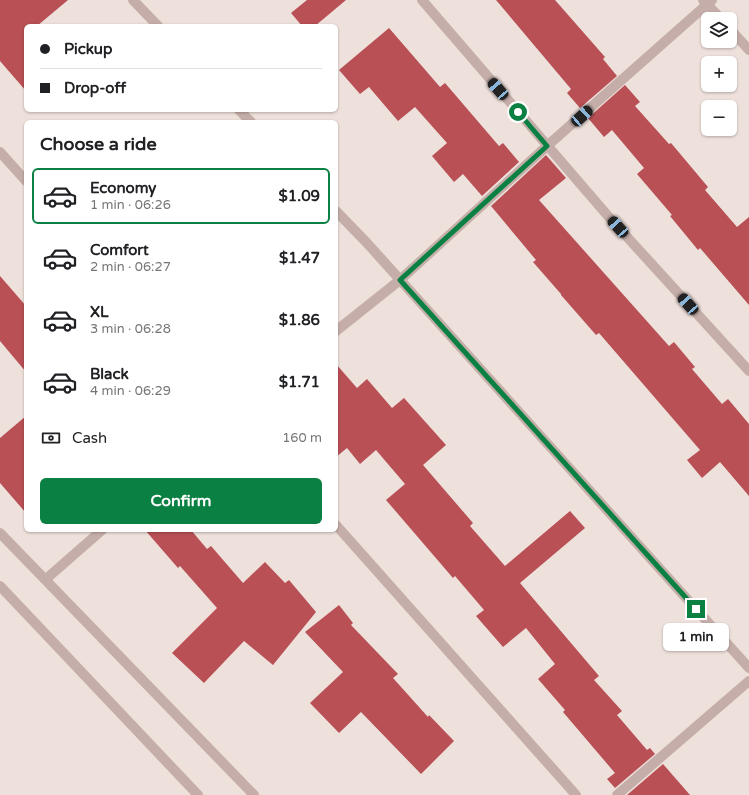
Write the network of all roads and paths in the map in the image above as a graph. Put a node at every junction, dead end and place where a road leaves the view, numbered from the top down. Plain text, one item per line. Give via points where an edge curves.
1 (134, 0) edge
2 (422, 0) edge
3 (708, 1) edge
4 (716, 12) edge
5 (156, 24) edge
6 (737, 37) edge
7 (749, 50) edge
8 (241, 112) edge
9 (249, 120) edge
10 (547, 146) junction
11 (0, 152) edge
12 (24, 179) edge
13 (338, 213) edge
14 (400, 280) junction
15 (338, 329) edge
16 (749, 371) edge
17 (338, 527) edge
18 (100, 532) edge
19 (0, 533) edge
20 (46, 579) junction
21 (0, 586) edge
22 (749, 668) edge
23 (749, 681) edge
24 (198, 795) edge
25 (254, 795) edge
26 (576, 795) edge
27 (617, 795) edge

1 - 5 street
2 - 10 street
3 - 4 street
3 - 10 street
6 - 7 street
8 - 9 street
10 - 14 street
10 - 16 street
11 - 12 street
13 - 14 street
14 - 15 street
14 - 22 street
17 - 26 street
18 - 20 street
19 - 20 street
20 - 25 street
21 - 24 street
23 - 27 street

